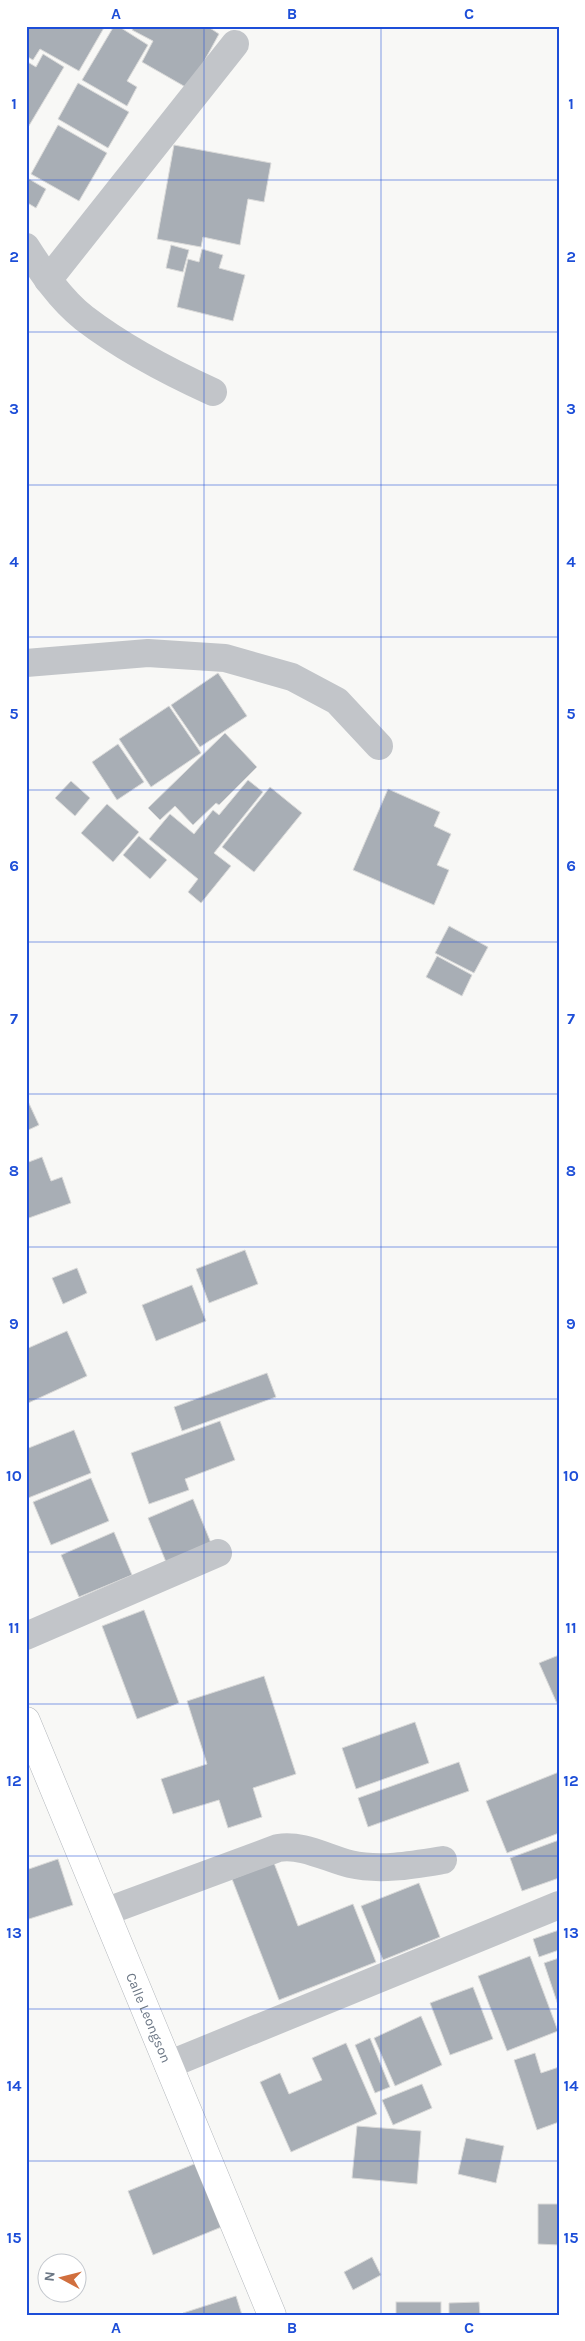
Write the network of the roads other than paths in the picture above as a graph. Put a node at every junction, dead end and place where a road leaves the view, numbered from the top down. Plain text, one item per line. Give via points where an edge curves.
1 (235, 44) dead end
2 (26, 246) edge
3 (48, 280) junction
4 (213, 392) dead end
5 (26, 663) edge
6 (379, 746) dead end
7 (218, 1553) dead end
8 (26, 1636) edge
9 (26, 1721) edge
10 (443, 1860) dead end
11 (559, 1905) edge
12 (105, 1912) junction
13 (168, 2065) junction
14 (272, 2315) edge

1 - 3 street
2 - 3 street
3 - 4 street via 83,317 164,370
5 - 6 street via 148,653 225,658 292,677 337,701
7 - 8 street
9 - 12 main road, Calle Leongson
10 - 12 street via 410,1866 352,1865 291,1846 278,1848
11 - 13 street
12 - 13 main road, Calle Leongson
13 - 14 main road, Calle Leongson

